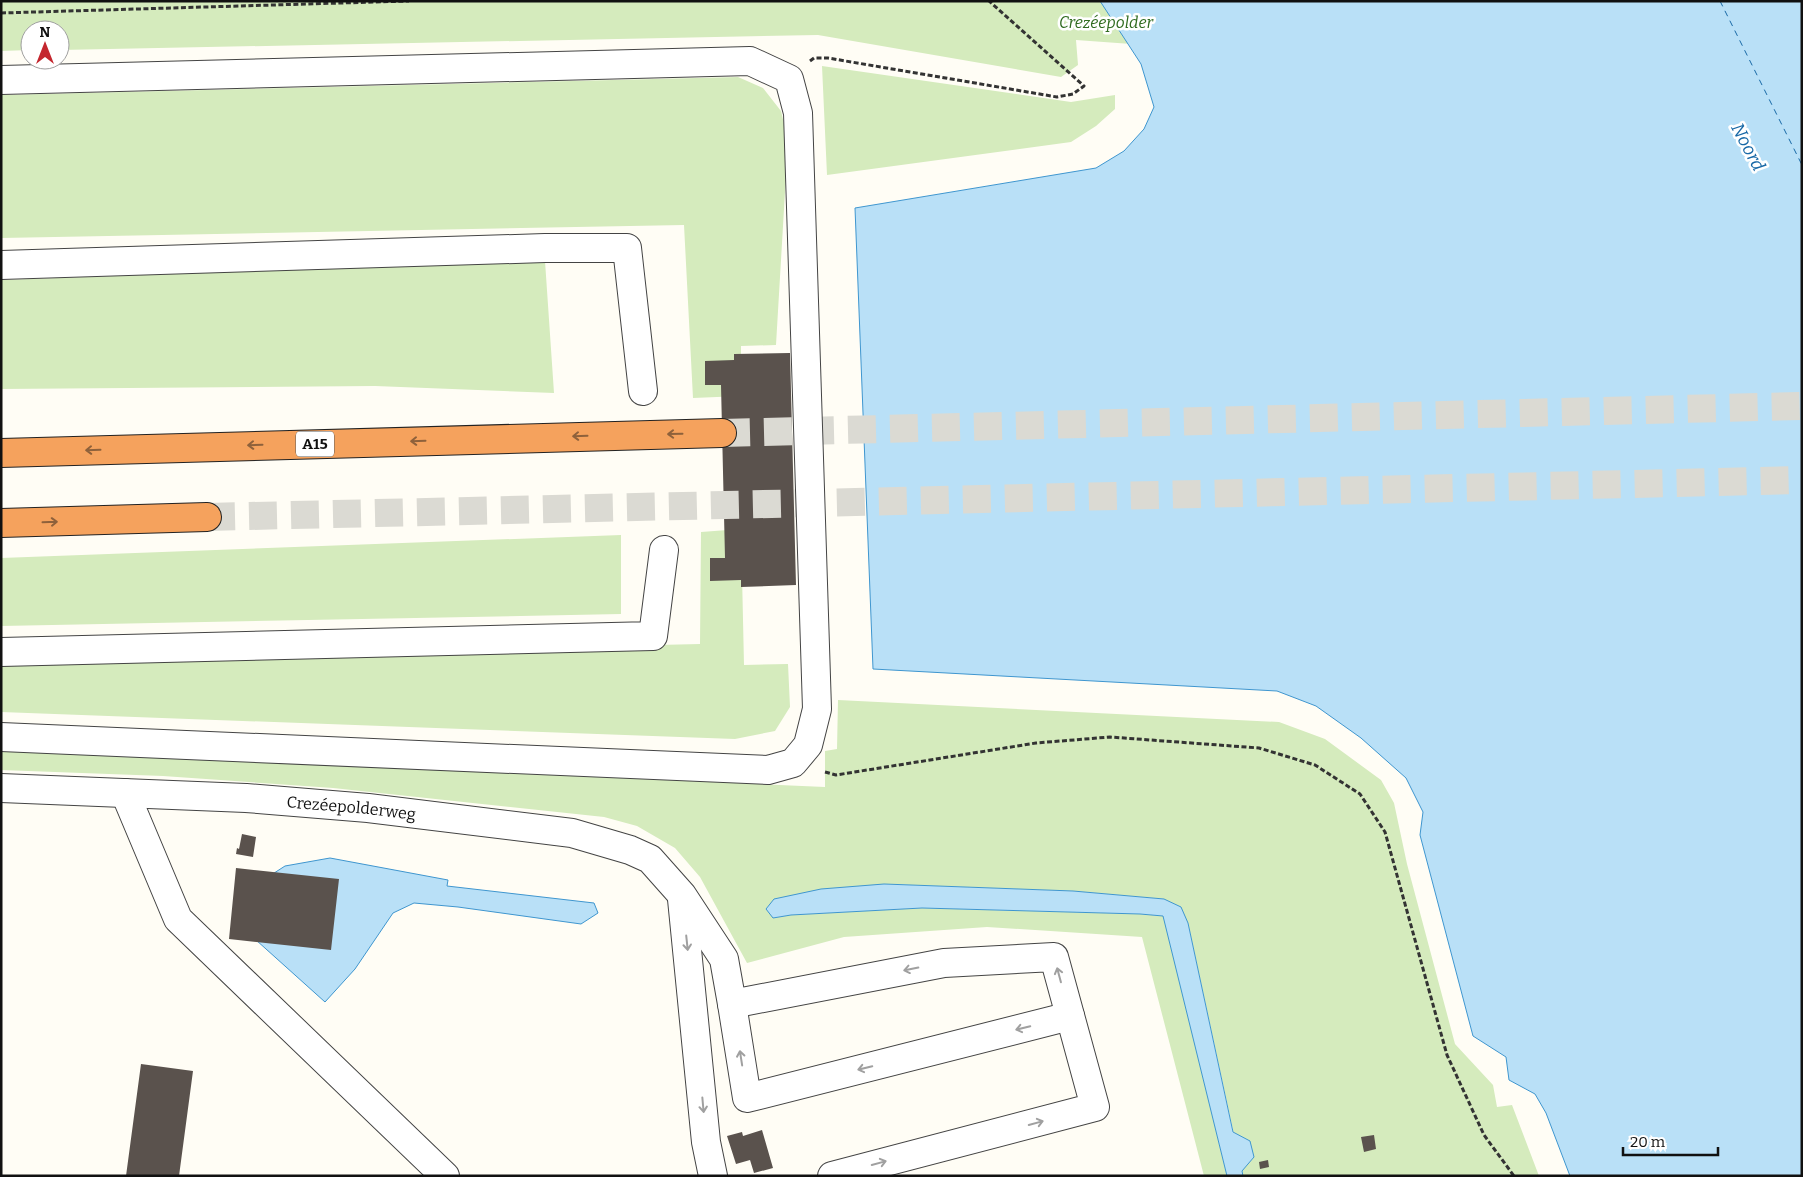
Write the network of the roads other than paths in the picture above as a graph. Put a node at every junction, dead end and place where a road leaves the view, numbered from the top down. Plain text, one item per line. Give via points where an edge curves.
1 (1, 80) edge
2 (1, 265) edge
3 (643, 391) dead end
4 (722, 433) tunnel mouth
5 (1, 453) edge
6 (206, 517) tunnel mouth
7 (1, 523) edge
8 (664, 550) dead end
9 (1, 652) edge
10 (1, 737) edge
11 (1, 788) edge
12 (125, 792) junction
13 (682, 895) junction
14 (732, 1004) junction
15 (1070, 1016) junction
16 (445, 1176) edge
17 (713, 1176) edge
18 (832, 1176) edge

1 - 10 street via 750,61 789,79 798,113 816,710 808,745 793,763 768,770
2 - 3 street via 525,248 627,248
4 -> 5 highway, A15
7 -> 6 highway
8 - 9 street via 653,636
11 - 12 street, Crezéepolderweg
12 - 13 street, Crezéepolderweg via 368,808 572,833 650,859
12 - 16 street via 178,919
13 - 14 street, Crezéepolderweg via 724,959
13 -> 17 street via 706,1142
15 -> 14 street via 1054,956 944,963
15 -> 14 street, Crezéepolderweg via 747,1098
18 -> 15 street via 1095,1107

